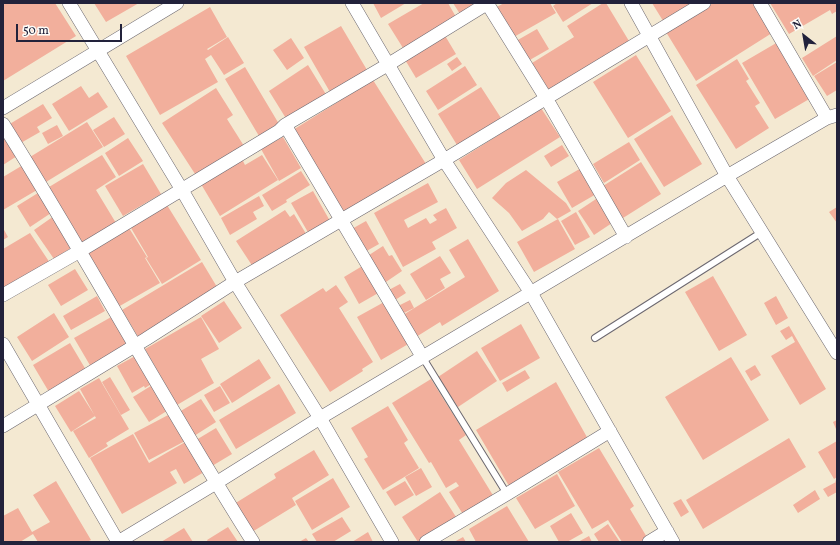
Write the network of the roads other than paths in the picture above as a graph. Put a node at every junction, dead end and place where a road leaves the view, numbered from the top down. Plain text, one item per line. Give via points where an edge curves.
1 (69, 3) edge
2 (176, 3) edge
3 (352, 3) edge
4 (487, 3) edge
5 (631, 3) edge
6 (704, 3) edge
7 (760, 3) edge
8 (651, 36) junction
9 (97, 51) junction
10 (389, 64) junction
11 (546, 98) junction
12 (3, 108) edge
13 (833, 118) edge
14 (3, 124) edge
15 (285, 125) junction
16 (444, 160) junction
17 (727, 176) junction
18 (182, 190) junction
19 (341, 220) junction
20 (762, 232) junction
21 (626, 237) junction
22 (80, 251) junction
23 (235, 282) junction
24 (531, 293) junction
25 (3, 295) edge
26 (595, 338) dead end
27 (3, 344) edge
28 (135, 345) junction
29 (837, 353) edge
30 (423, 358) junction
31 (38, 405) junction
32 (320, 418) junction
33 (3, 426) edge
34 (610, 430) junction
35 (216, 483) junction
36 (507, 494) junction
37 (670, 537) edge
38 (118, 542) edge
39 (253, 542) edge
40 (392, 542) edge
41 (426, 542) edge
42 (649, 542) edge

1 - 9 street
2 - 9 street
3 - 10 street
4 - 10 street
4 - 11 street
5 - 8 street
6 - 8 street
7 - 13 street
8 - 11 street
8 - 17 street
9 - 12 street
9 - 18 street
10 - 15 street
10 - 16 street
11 - 16 street
11 - 21 street
13 - 17 street
14 - 22 street
15 - 18 street
15 - 19 street
16 - 19 street
16 - 24 street
17 - 20 street
17 - 21 street
18 - 22 street
18 - 23 street
19 - 23 street
19 - 30 street
20 - 26 lane
20 - 29 street
21 - 24 street
22 - 25 street
22 - 28 street
23 - 28 street
23 - 32 street
24 - 30 street
24 - 34 street
27 - 31 street
28 - 31 street
28 - 35 street
30 - 32 street
30 - 36 lane
31 - 33 street
31 - 38 street
32 - 35 street
32 - 40 street
34 - 36 street
34 - 37 street
35 - 38 street
35 - 39 street
36 - 41 street
37 - 42 street

